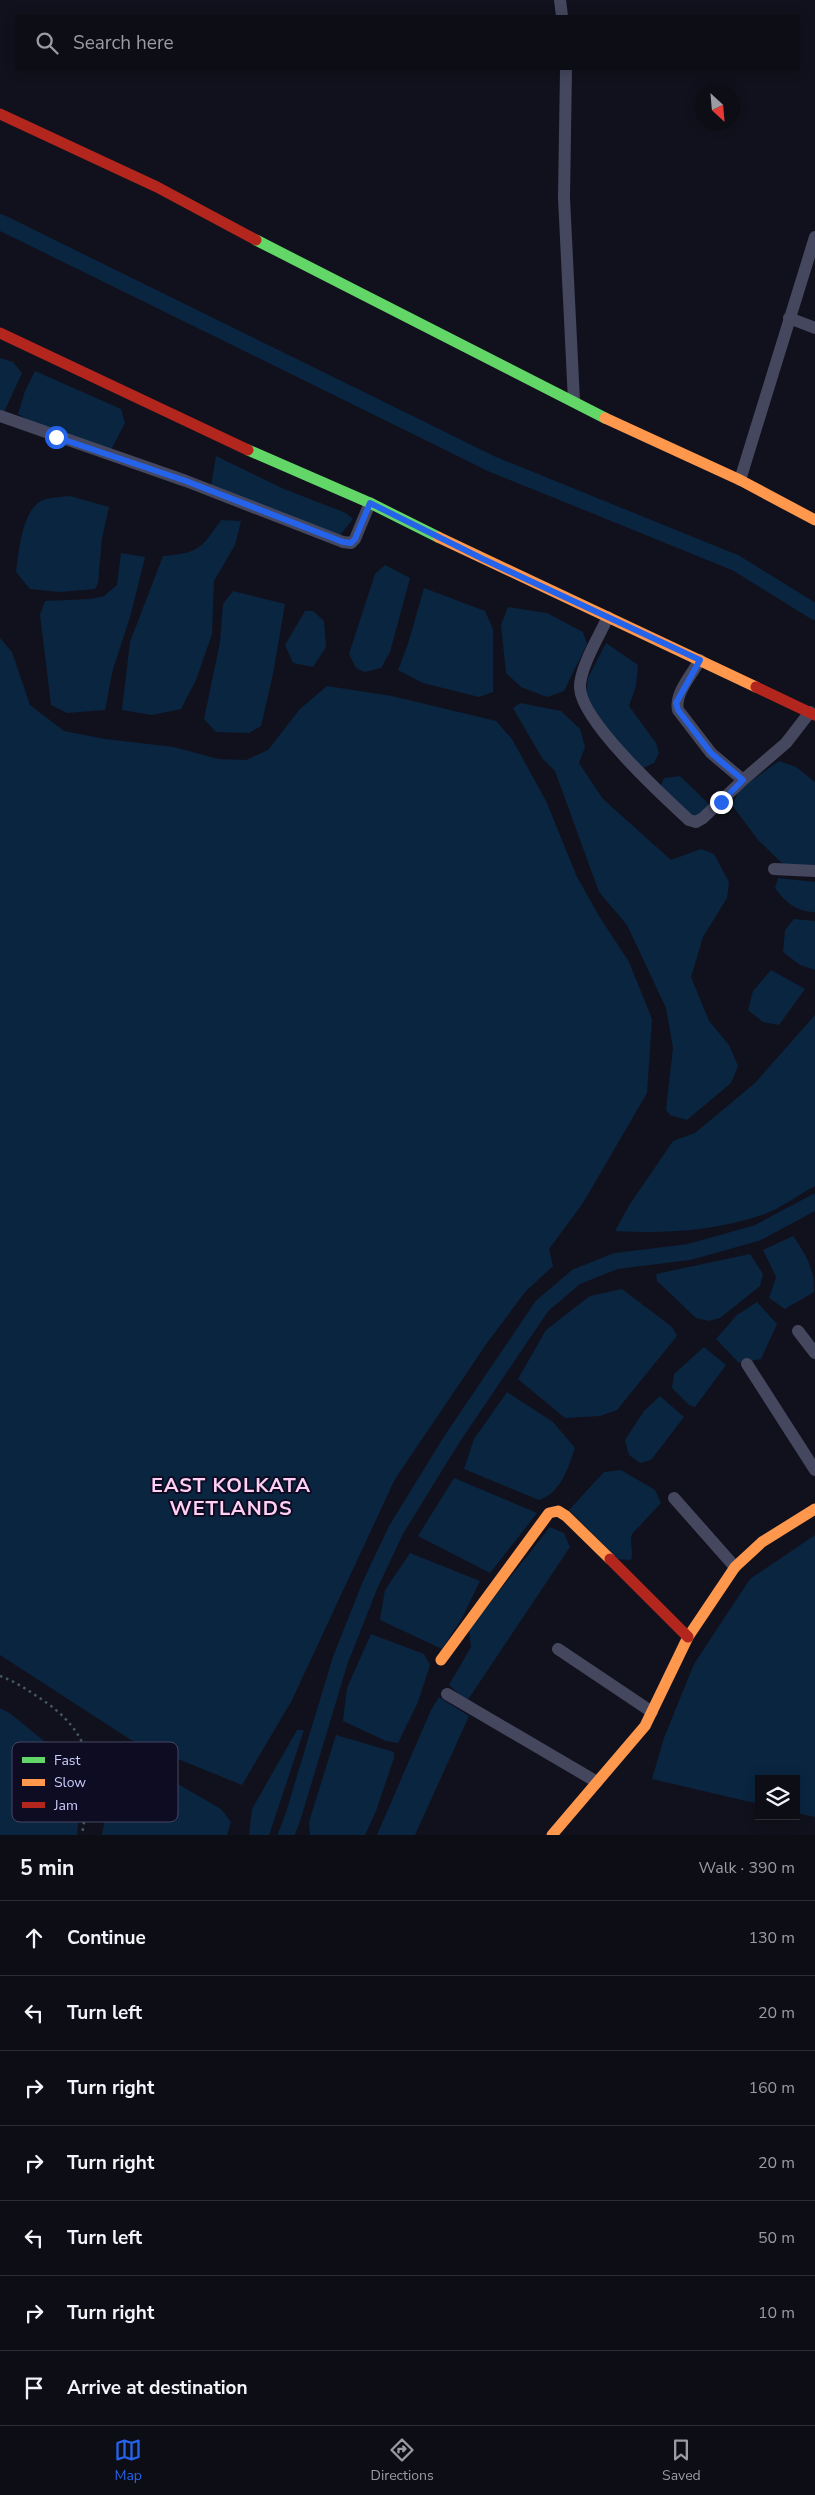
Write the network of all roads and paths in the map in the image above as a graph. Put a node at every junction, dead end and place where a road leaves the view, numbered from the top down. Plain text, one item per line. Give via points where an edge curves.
1 (560, 0) edge
2 (562, 15) edge
3 (566, 70) edge
4 (0, 114) edge
5 (815, 238) edge
6 (789, 318) junction
7 (815, 328) edge
8 (0, 333) edge
9 (574, 401) junction
10 (0, 416) edge
11 (740, 480) junction
12 (370, 503) junction
13 (815, 520) edge
14 (608, 617) junction
15 (700, 660) junction
16 (812, 714) edge
17 (743, 780) junction
18 (774, 869) dead end
19 (815, 871) edge
20 (798, 1331) dead end
21 (815, 1353) edge
22 (747, 1364) dead end
23 (815, 1470) edge
24 (674, 1498) dead end
25 (815, 1509) edge
26 (736, 1567) junction
27 (688, 1637) junction
28 (558, 1649) dead end
29 (441, 1660) dead end
30 (0, 1676) edge
31 (447, 1694) dead end
32 (652, 1712) junction
33 (83, 1742) edge
34 (597, 1782) junction
35 (84, 1822) edge
36 (82, 1835) edge
37 (552, 1835) edge

1 - 2 street
3 - 9 street via 564,198
4 - 9 street via 157,187
5 - 6 street
6 - 7 street
6 - 11 street
8 - 12 street via 263,457
9 - 11 street via 626,429
10 - 12 street via 186,481 343,542 351,543 355,539
11 - 13 street
12 - 14 street
14 - 15 street
14 - 17 street via 580,686 582,699 605,733 637,770 689,820 696,822 703,818
15 - 16 street
15 - 17 street via 676,703 678,710 711,753
16 - 17 street via 786,743
18 - 19 street
20 - 21 street
22 - 23 street
24 - 26 street
25 - 26 street via 762,1542
26 - 27 street
27 - 29 street via 558,1511 549,1513 542,1520
27 - 32 street
28 - 32 street
30 - 33 path via 32,1692 64,1716 76,1728
31 - 34 street
32 - 34 street via 632,1744
34 - 37 street
35 - 36 path

